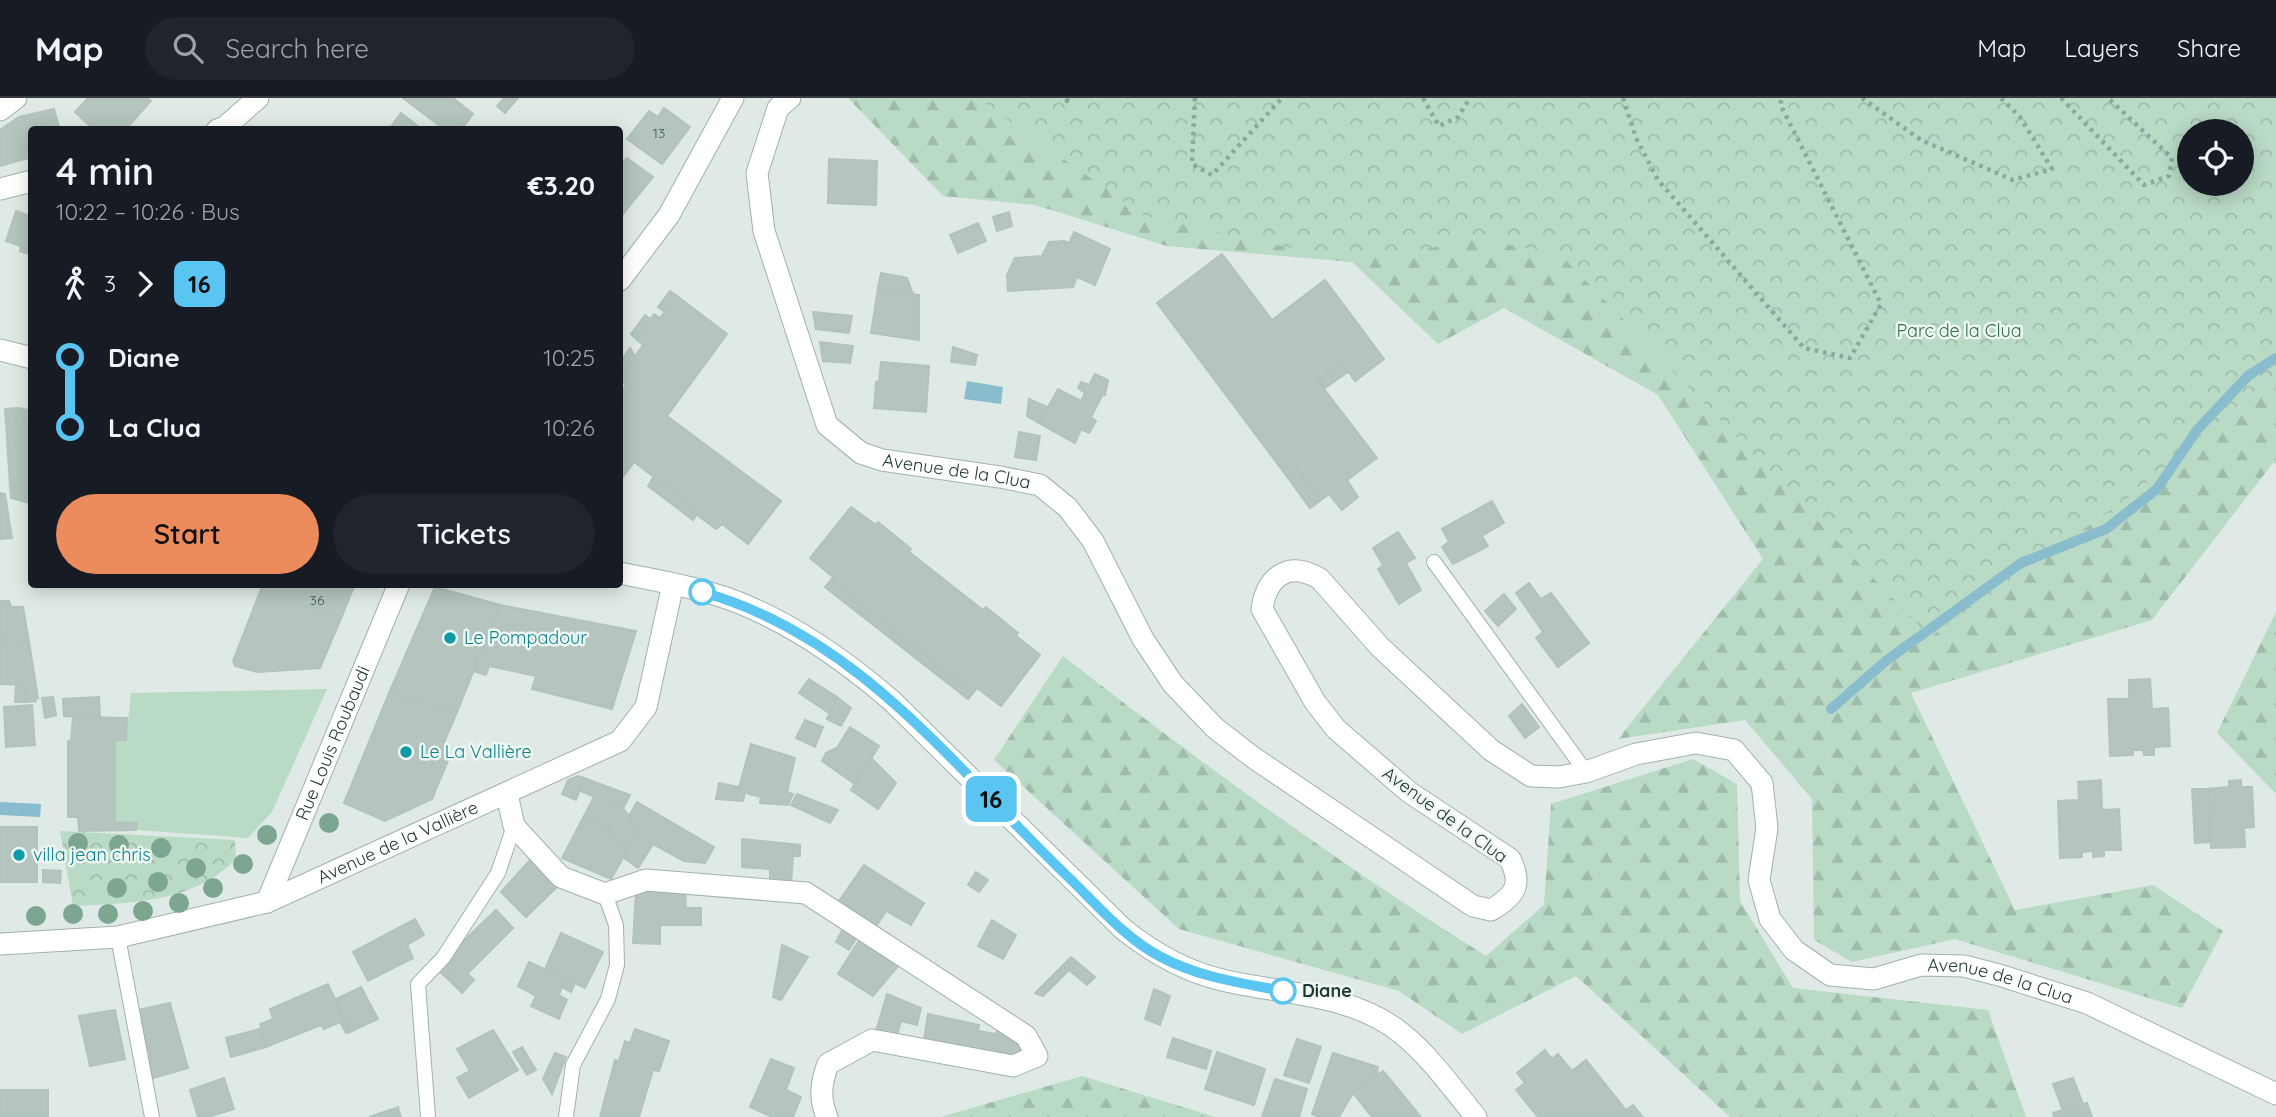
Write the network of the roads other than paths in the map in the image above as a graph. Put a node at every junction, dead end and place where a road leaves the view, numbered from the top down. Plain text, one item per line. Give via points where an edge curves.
1 (16, 98) edge
2 (258, 98) edge
3 (733, 98) edge
4 (790, 98) edge
5 (0, 110) edge
6 (226, 126) edge
7 (28, 181) edge
8 (0, 189) edge
9 (623, 277) edge
10 (0, 350) edge
11 (28, 357) edge
12 (1434, 562) dead end
13 (623, 574) edge
14 (673, 584) junction
15 (397, 588) edge
16 (1586, 772) junction
17 (507, 794) junction
18 (514, 826) junction
19 (605, 894) junction
20 (267, 902) junction
21 (118, 937) junction
22 (0, 944) edge
23 (2276, 1094) edge
24 (152, 1117) edge
25 (428, 1117) edge
26 (566, 1117) edge
27 (827, 1117) edge
28 (1476, 1117) edge

1 - 5 street
2 - 6 street
3 - 9 street via 669,215
4 - 16 street, Avenue de la Clua via 778,108 757,173 764,231 827,425 861,453 882,460 1040,485 1068,508 1093,541 1143,639 1173,684 1215,728 1473,906 1491,910 1504,903 1514,890 1517,874 1510,859 1409,792 1336,729 1315,702 1262,609 1264,593 1274,578 1287,572 1308,572 1320,579 1380,647 1491,750 1531,776
7 - 8 street
10 - 11 street
12 - 16 lane
13 - 14 street
14 - 17 street, Avenue de la Vallière via 646,708 620,741
14 - 28 street via 747,606 819,644 857,671 927,734 1053,863 1159,957 1222,980 1325,1000 1377,1018 1423,1054
15 - 20 street, Rue Louis Roubaudi
16 - 23 street, Avenue de la Clua via 1636,754 1696,743 1734,750 1762,783 1767,828 1759,880 1770,919 1794,950 1830,975 1874,979 1921,965 1964,966 1999,975 2087,1003
17 - 18 street
17 - 20 street, Avenue de la Vallière
18 - 19 street via 561,877
18 - 25 lane via 498,873 443,958 418,984
19 - 26 lane via 616,925 617,965 608,999 573,1065
19 - 27 street via 646,880 806,893 1026,1036 1037,1056 1013,1066 872,1040 828,1063 821,1083
20 - 21 street, Avenue de la Vallière
21 - 22 street, Avenue de la Vallière
21 - 24 lane

